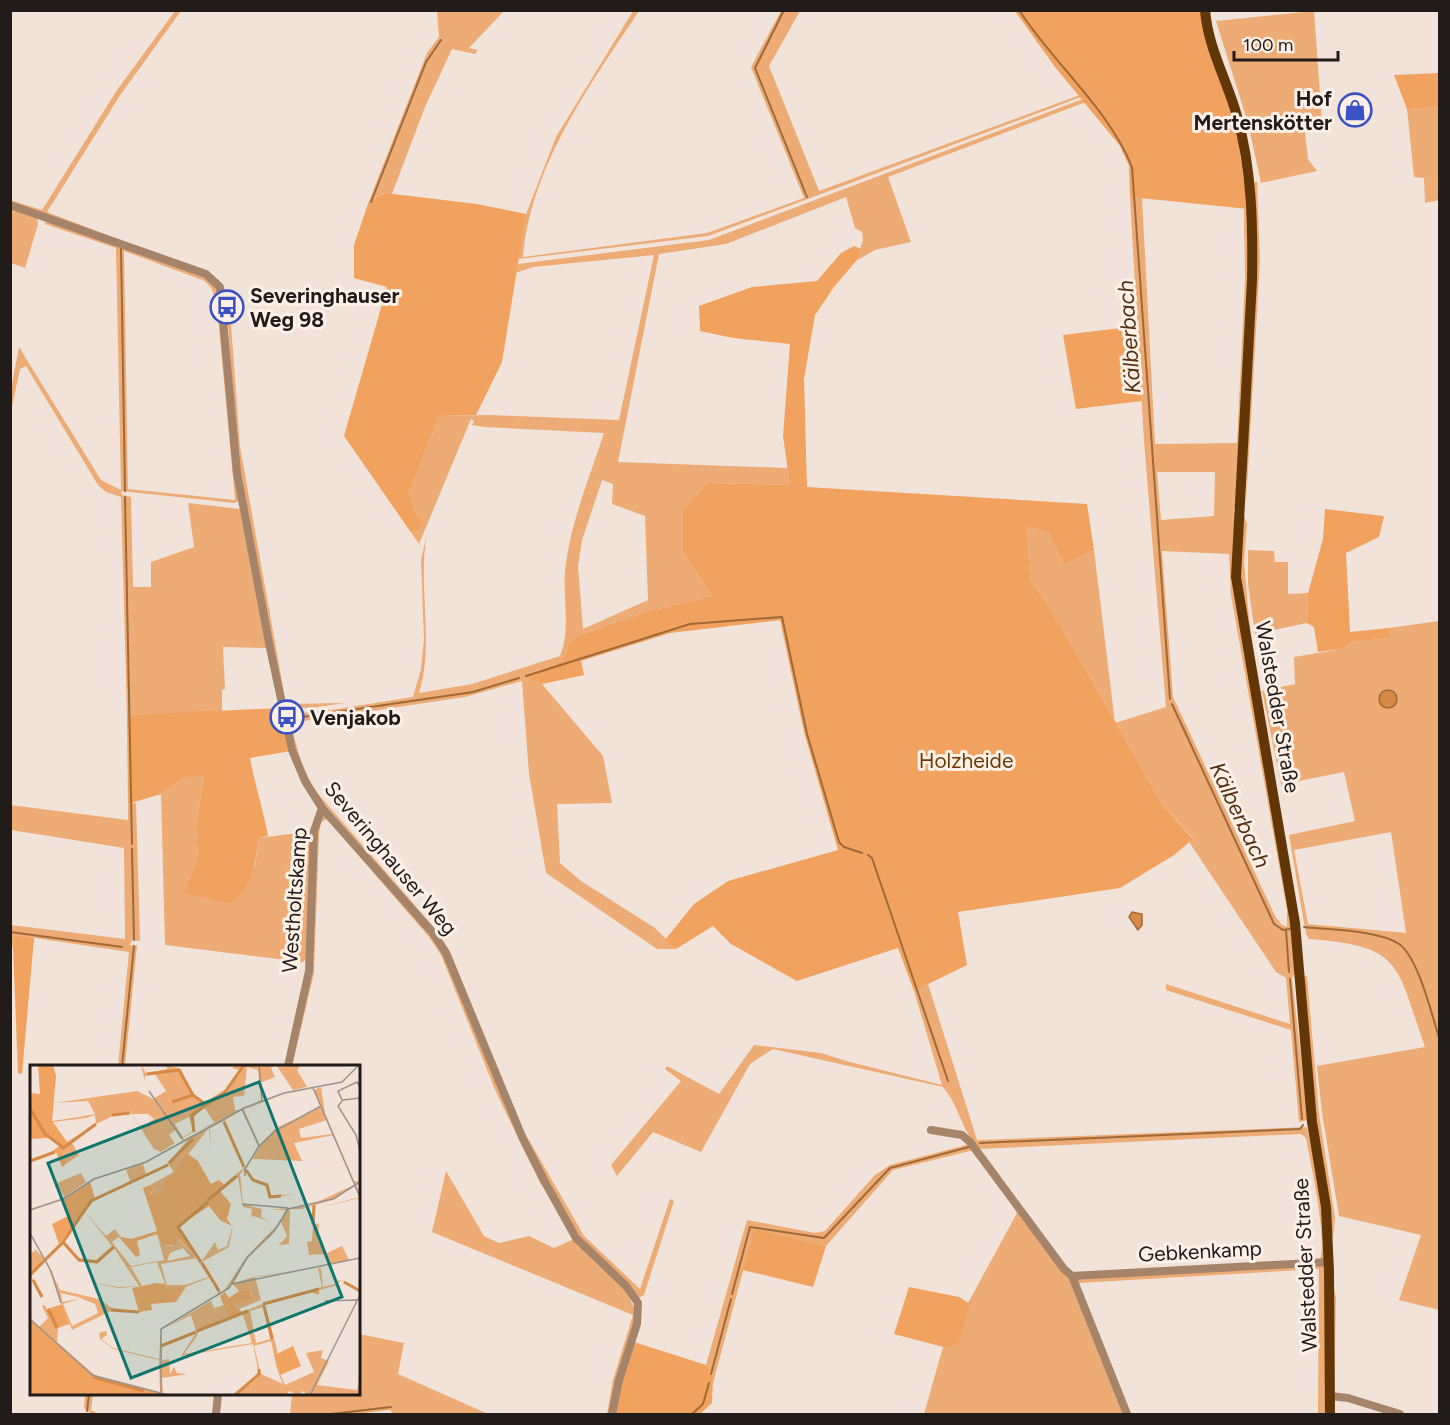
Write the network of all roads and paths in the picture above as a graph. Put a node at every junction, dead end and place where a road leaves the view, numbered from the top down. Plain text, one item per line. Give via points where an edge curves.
1 (1205, 10) edge
2 (10, 205) edge
3 (322, 808) junction
4 (288, 1065) edge
5 (931, 1130) dead end
6 (1329, 1262) junction
7 (1072, 1276) junction
8 (218, 1395) edge
9 (1330, 1396) junction
10 (216, 1414) edge
11 (612, 1414) edge
12 (1127, 1414) edge
13 (1330, 1414) edge
14 (1400, 1414) edge

1 - 6 main road, Walstedder Straße via 1210,39 1240,126 1250,184 1252,280 1236,577 1295,923
2 - 3 street, Severinghauser Weg via 206,274 219,287 237,473 274,669 292,750
3 - 4 street, Westholtskamp via 314,831 309,971
3 - 11 street, Severinghauser Weg via 433,933 446,953 523,1139 546,1184 576,1238 626,1286 638,1303 638,1324
5 - 7 street via 962,1135 970,1142
6 - 7 street, Gebkenkamp
6 - 9 main road, Walstedder Straße
7 - 12 street
8 - 10 street
9 - 13 main road, Walstedder Straße
9 - 14 street

